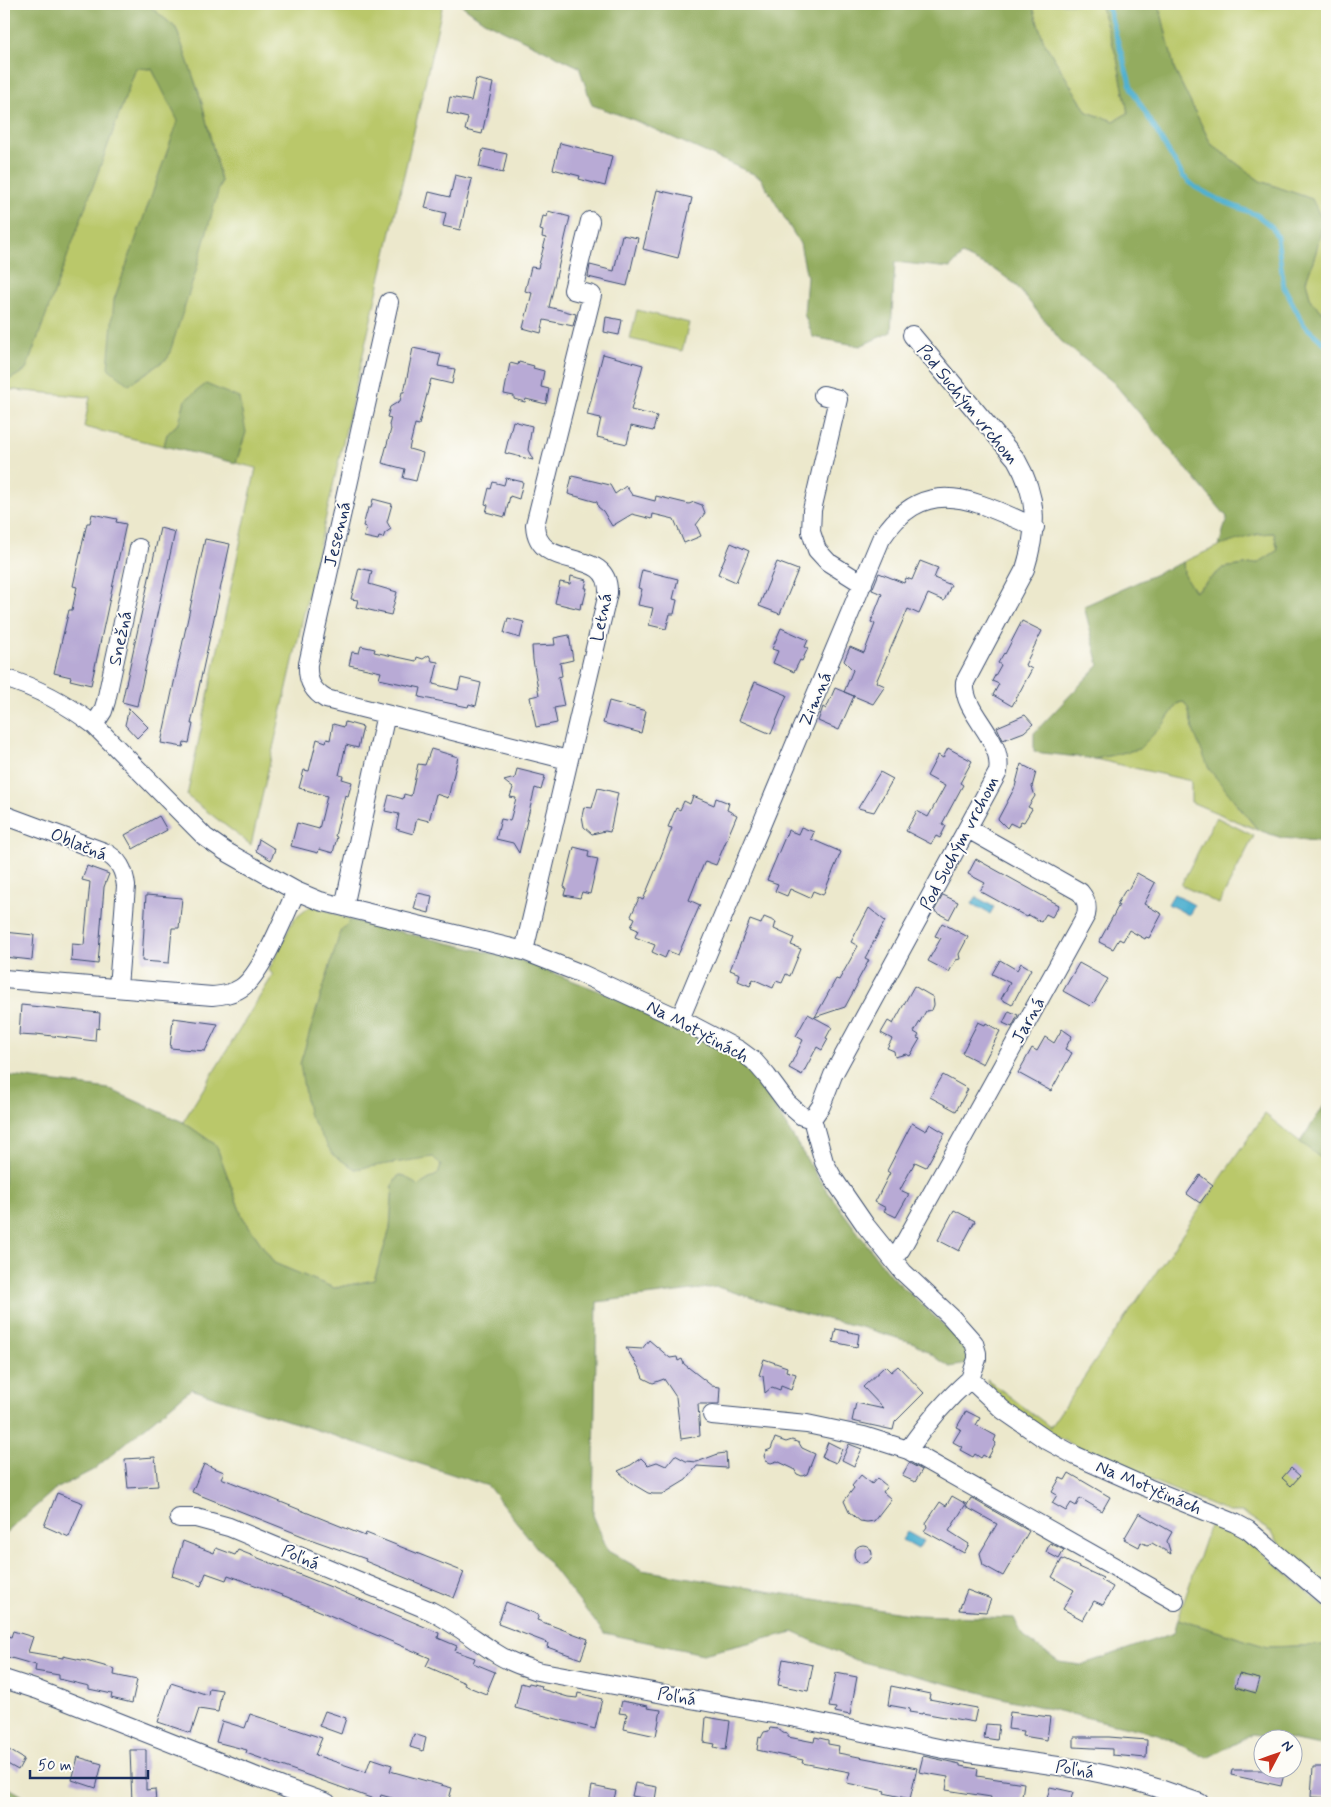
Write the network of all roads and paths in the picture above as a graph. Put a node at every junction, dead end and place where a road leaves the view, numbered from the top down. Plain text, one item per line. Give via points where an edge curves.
1 (590, 221) dead end
2 (389, 302) dead end
3 (912, 335) dead end
4 (823, 395) dead end
5 (1035, 527) junction
6 (139, 548) dead end
7 (863, 584) junction
8 (4, 678) edge
9 (386, 714) junction
10 (94, 725) junction
11 (568, 760) junction
12 (4, 815) edge
13 (968, 829) junction
14 (296, 891) junction
15 (344, 907) junction
16 (524, 951) junction
17 (4, 979) edge
18 (118, 987) junction
19 (680, 1019) junction
20 (812, 1119) junction
21 (893, 1259) junction
22 (970, 1379) junction
23 (712, 1415) dead end
24 (908, 1450) junction
25 (179, 1518) dead end
26 (1327, 1597) edge
27 (1175, 1601) dead end
28 (4, 1679) edge
29 (324, 1803) edge
30 (1200, 1803) edge

1 - 11 street, Letná via 573,290 592,295 535,525 538,538 546,548 595,566 607,580 608,593
2 - 9 street, Jesenná via 307,672 311,686 320,696
3 - 5 street, Pod Suchým vrchom via 1016,459 1032,493
4 - 7 street via 838,400 812,510 811,532 817,550 828,562
5 - 7 street, Zimná via 968,500 932,500 908,510 890,527 881,539
5 - 13 street, Pod Suchým vrchom via 1025,569 965,682 966,695 997,750 999,764 996,779
6 - 10 street, Snežná via 106,702
7 - 19 street, Zimná
8 - 10 street, Na Motyčinách via 47,693
9 - 11 street, Jesenná
9 - 15 street
10 - 14 street, Na Motyčinách via 206,837
11 - 16 street, Letná
12 - 18 street, Oblačná via 104,852 120,865 126,886
13 - 20 street, Pod Suchým vrchom
13 - 21 street, Jarná via 1080,892 1086,900 1087,910 901,1250
14 - 15 street, Na Motyčinách
14 - 18 street via 259,968 242,988 212,996
15 - 16 street, Na Motyčinách
16 - 19 street, Na Motyčinách
17 - 18 street
19 - 20 street, Na Motyčinách via 754,1061 787,1103 802,1116
20 - 21 street via 819,1149 833,1178
21 - 22 street via 974,1343 977,1359
22 - 24 street via 954,1393
22 - 26 street, Na Motyčinách via 1004,1410 1076,1456 1248,1530
23 - 24 street via 807,1424 864,1436
24 - 27 street
25 - 30 street, Poľná via 196,1518 229,1527 431,1611 495,1653 537,1671 796,1718 948,1750 1078,1768 1126,1779
28 - 29 street

